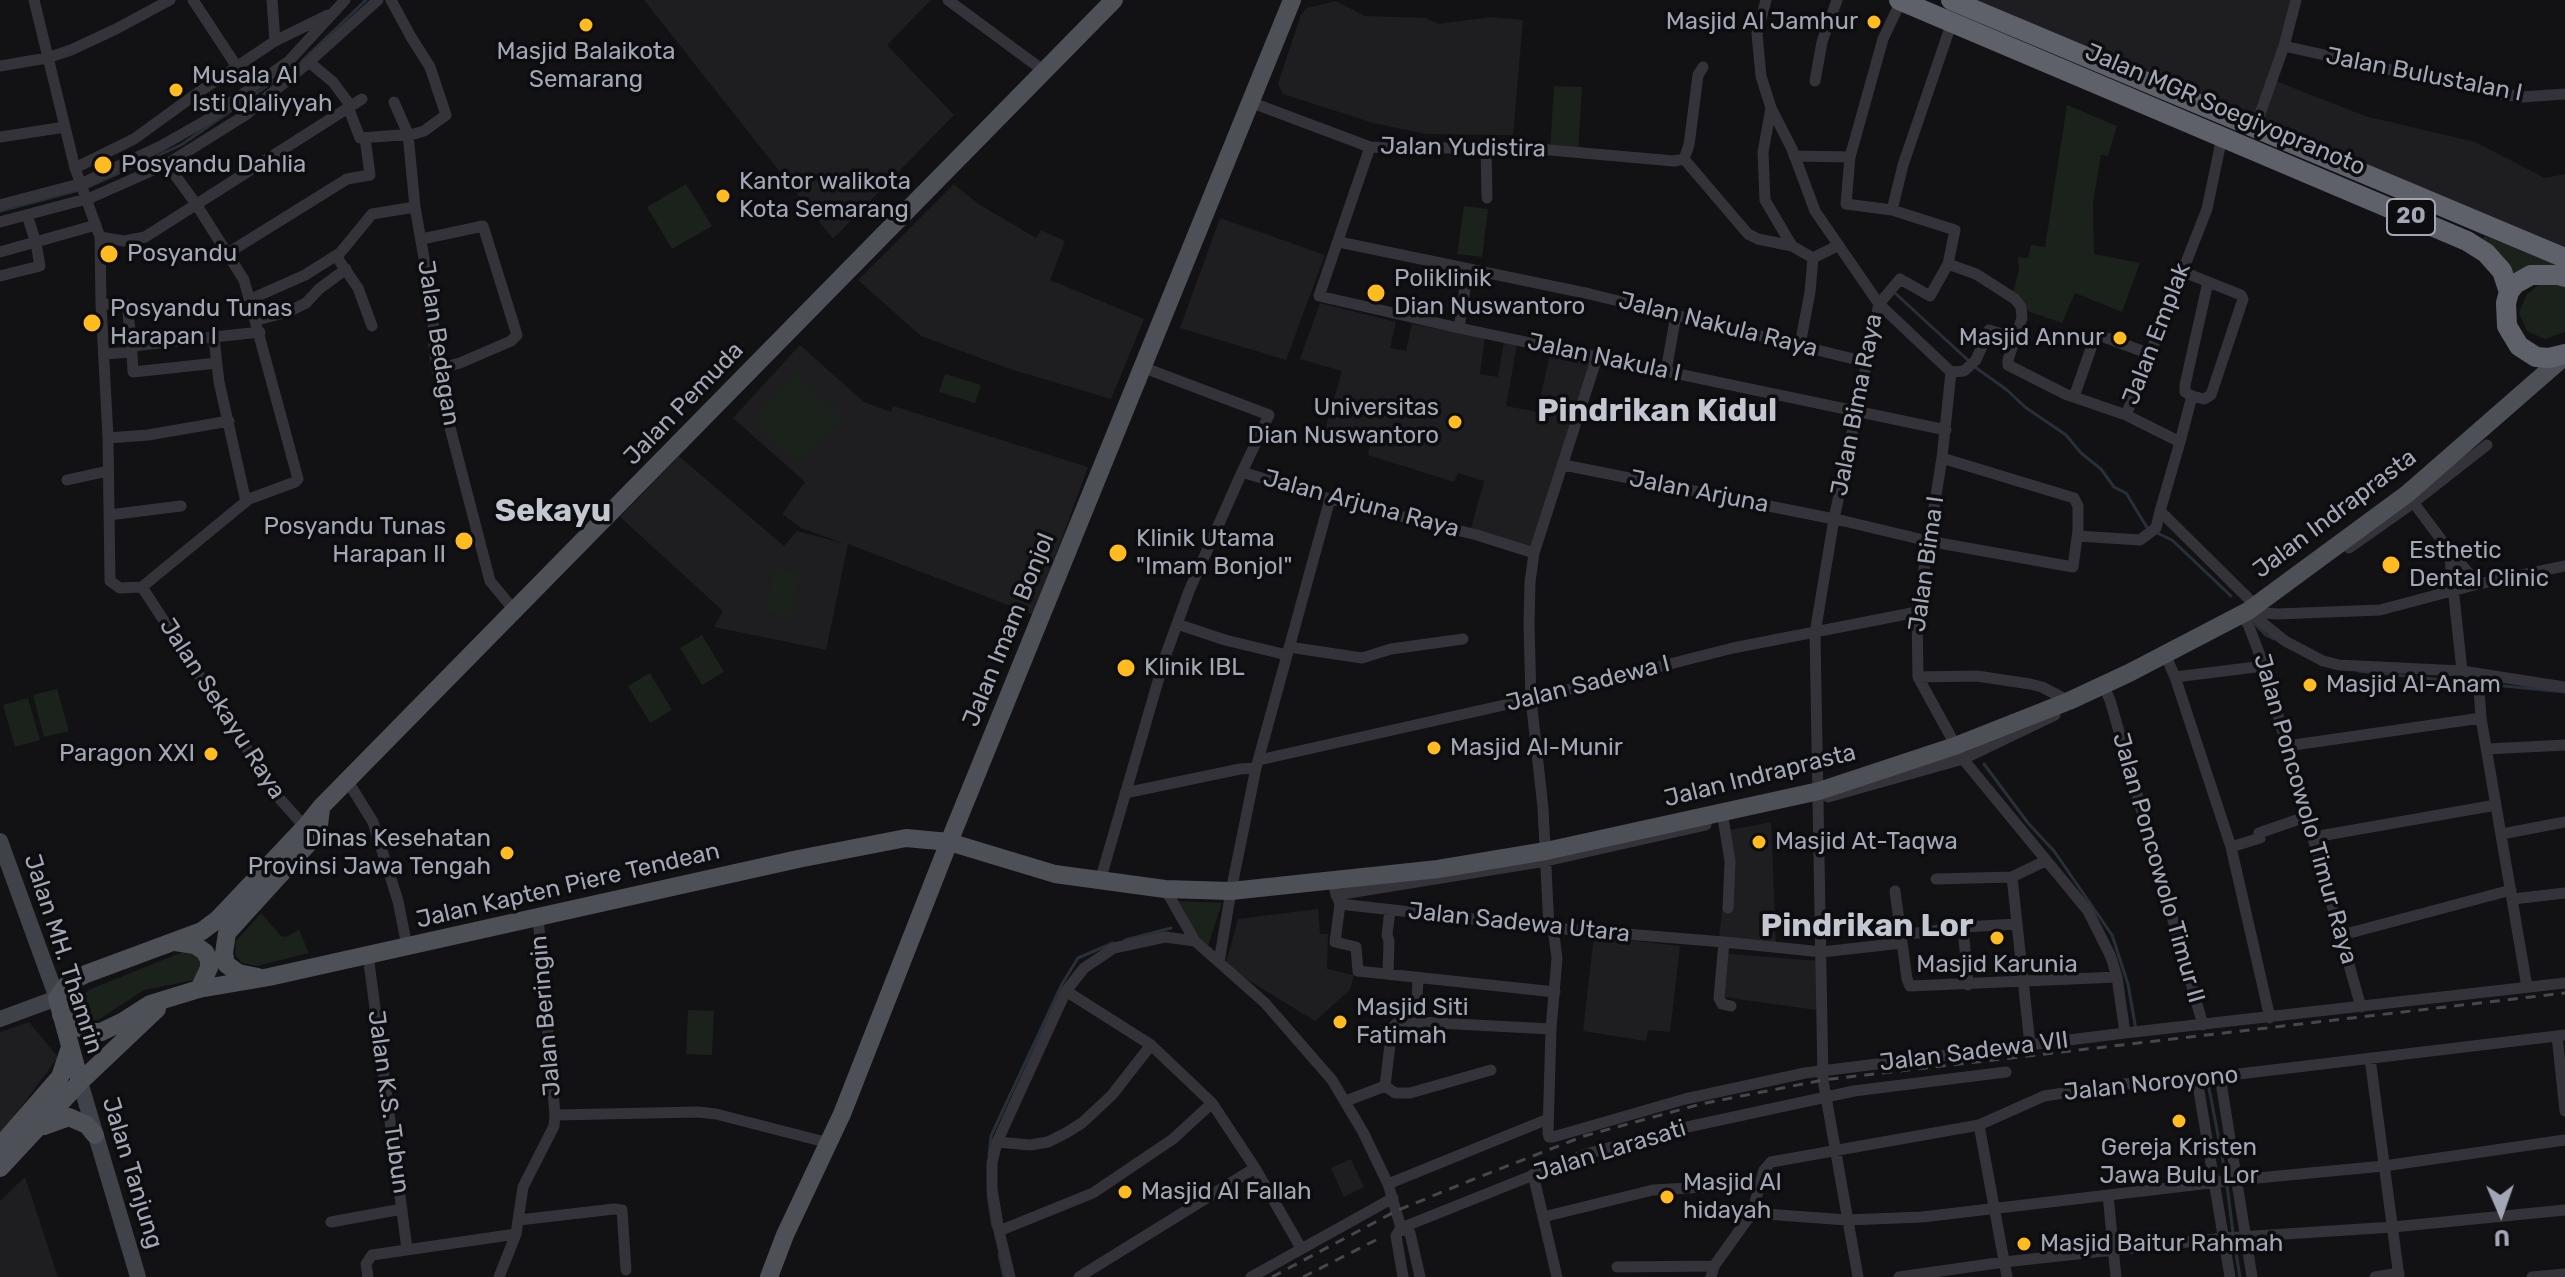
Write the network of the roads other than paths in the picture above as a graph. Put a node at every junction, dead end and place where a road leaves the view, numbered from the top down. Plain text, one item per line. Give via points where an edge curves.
1 (34, 0) edge
2 (170, 0) edge
3 (193, 0) edge
4 (272, 0) edge
5 (345, 0) edge
6 (378, 0) edge
7 (391, 0) edge
8 (948, 0) edge
9 (1114, 0) edge
10 (1766, 0) edge
11 (1837, 0) edge
12 (1900, 0) edge
13 (2296, 0) edge
14 (1290, 2) edge
15 (1956, 7) edge
16 (333, 13) junction
17 (275, 41) junction
18 (2284, 46) junction
19 (47, 58) junction
20 (309, 62) junction
21 (0, 66) edge
22 (237, 67) junction
23 (1703, 67) dead end
24 (1044, 71) junction
25 (1815, 81) dead end
26 (2565, 94) edge
27 (362, 99) dead end
28 (394, 102) dead end
29 (1250, 102) junction
30 (349, 106) junction
31 (1771, 108) junction
32 (65, 127) junction
33 (2255, 128) junction
34 (408, 134) junction
35 (0, 137) edge
36 (2222, 137) junction
37 (365, 138) junction
38 (1370, 147) junction
39 (1486, 148) junction
40 (1794, 156) junction
41 (1850, 157) junction
42 (1684, 159) junction
43 (167, 164) junction
44 (75, 168) junction
45 (85, 191) junction
46 (1487, 198) dead end
47 (196, 204) junction
48 (0, 205) edge
49 (415, 207) junction
50 (1892, 210) junction
51 (27, 215) junction
52 (0, 222) edge
53 (98, 231) junction
54 (422, 239) junction
55 (1339, 242) junction
56 (36, 243) junction
57 (1792, 246) junction
58 (1837, 246) junction
59 (0, 252) edge
60 (228, 253) junction
61 (336, 256) junction
62 (1813, 258) junction
63 (2565, 258) edge
64 (1948, 264) junction
65 (346, 269) junction
66 (1468, 269) junction
67 (2181, 271) junction
68 (0, 276) edge
69 (2565, 277) edge
70 (2208, 282) junction
71 (2509, 292) junction
72 (251, 299) junction
73 (101, 304) junction
74 (1879, 304) junction
75 (1676, 315) junction
76 (258, 326) junction
77 (372, 326) dead end
78 (1459, 328) junction
79 (214, 338) junction
80 (2015, 338) junction
81 (1800, 345) junction
82 (132, 349) junction
83 (104, 354) junction
84 (2150, 354) junction
85 (2565, 355) edge
86 (1597, 357) junction
87 (1866, 362) junction
88 (217, 363) junction
89 (1142, 367) junction
90 (437, 369) junction
91 (1666, 371) junction
92 (1951, 372) junction
93 (2192, 396) junction
94 (2074, 397) junction
95 (1856, 412) junction
96 (2126, 415) junction
97 (229, 421) junction
98 (1946, 430) junction
99 (108, 438) junction
100 (2180, 442) junction
101 (2487, 445) dead end
102 (1942, 458) junction
103 (1564, 465) junction
104 (108, 471) junction
105 (1242, 472) junction
106 (67, 480) dead end
107 (2410, 498) junction
108 (1330, 499) junction
109 (246, 502) junction
110 (181, 506) dead end
111 (2160, 511) junction
112 (109, 515) junction
113 (1834, 519) junction
114 (2078, 536) junction
115 (1928, 541) junction
116 (2449, 550) junction
117 (1534, 553) junction
118 (2565, 566) edge
119 (2478, 584) junction
120 (142, 587) junction
121 (2455, 591) junction
122 (514, 610) junction
123 (1917, 612) junction
124 (2250, 612) junction
125 (1177, 624) junction
126 (1815, 633) junction
127 (1463, 639) dead end
128 (1288, 651) junction
129 (2167, 658) junction
130 (2264, 666) junction
131 (2462, 671) junction
132 (2478, 674) junction
133 (1918, 677) junction
134 (2175, 677) junction
135 (2104, 687) junction
136 (2565, 687) edge
137 (1531, 699) junction
138 (2069, 701) junction
139 (2481, 718) junction
140 (2565, 745) edge
141 (2287, 746) junction
142 (2487, 749) junction
143 (1959, 752) junction
144 (1258, 764) junction
145 (347, 780) junction
146 (1125, 793) junction
147 (1819, 795) junction
148 (2496, 805) junction
149 (321, 807) junction
150 (1722, 812) junction
151 (2308, 816) junction
152 (2565, 822) edge
153 (305, 827) junction
154 (2502, 834) junction
155 (2314, 837) junction
156 (0, 841) edge
157 (949, 842) junction
158 (2231, 847) junction
159 (1546, 856) junction
160 (2045, 861) junction
161 (2012, 877) junction
162 (1936, 879) dead end
163 (1100, 881) junction
164 (1165, 889) junction
165 (1231, 891) junction
166 (1895, 891) dead end
167 (1336, 893) junction
168 (2565, 893) edge
169 (2512, 894) junction
170 (1728, 908) dead end
171 (1390, 910) junction
172 (538, 917) junction
173 (2017, 924) junction
174 (1963, 927) junction
175 (1551, 928) junction
176 (2342, 935) junction
177 (1902, 939) junction
178 (1195, 941) junction
179 (175, 942) junction
180 (1724, 942) junction
181 (407, 946) junction
182 (1822, 952) junction
183 (368, 955) junction
184 (1219, 962) junction
185 (1388, 974) junction
186 (269, 977) junction
187 (2117, 977) junction
188 (1418, 978) junction
189 (2024, 982) junction
190 (2565, 983) edge
191 (1968, 985) junction
192 (2527, 987) junction
193 (199, 989) junction
194 (1066, 991) junction
195 (1555, 992) junction
196 (168, 999) junction
197 (1731, 1006) dead end
198 (59, 1007) junction
199 (2361, 1007) junction
200 (2270, 1018) junction
201 (0, 1019) edge
202 (1416, 1021) junction
203 (2203, 1025) junction
204 (1551, 1029) junction
205 (2125, 1033) junction
206 (2561, 1036) edge
207 (1151, 1045) junction
208 (2030, 1045) junction
209 (70, 1047) junction
210 (2370, 1058) junction
211 (1491, 1070) dead end
212 (2006, 1072) dead end
213 (1823, 1074) junction
214 (2220, 1076) junction
215 (2197, 1079) junction
216 (80, 1082) junction
217 (1385, 1086) junction
218 (1826, 1097) junction
219 (1346, 1101) junction
220 (1212, 1103) junction
221 (2565, 1111) edge
222 (555, 1115) junction
223 (1548, 1119) junction
224 (1979, 1125) junction
225 (38, 1129) junction
226 (95, 1135) junction
227 (2565, 1140) edge
228 (997, 1142) junction
229 (829, 1143) junction
230 (0, 1146) edge
231 (1837, 1152) junction
232 (2384, 1166) junction
233 (0, 1168) edge
234 (1255, 1168) junction
235 (1533, 1174) junction
236 (2234, 1180) junction
237 (2216, 1183) junction
238 (1388, 1184) junction
239 (1760, 1184) junction
240 (2108, 1195) junction
241 (1393, 1198) junction
242 (1994, 1208) junction
243 (402, 1209) junction
244 (2565, 1210) edge
245 (1752, 1213) junction
246 (1543, 1217) junction
247 (519, 1220) junction
248 (1847, 1220) junction
249 (331, 1222) dead end
250 (2393, 1227) junction
251 (1401, 1228) junction
252 (999, 1231) junction
253 (516, 1234) junction
254 (2224, 1238) junction
255 (2243, 1238) junction
256 (1301, 1248) junction
257 (407, 1249) junction
258 (2114, 1251) junction
259 (2004, 1262) junction
260 (1617, 1267) dead end
261 (626, 1270) dead end
262 (1713, 1272) edge
263 (1420, 1274) edge
264 (2565, 1274) edge
265 (2399, 1275) edge
266 (138, 1277) edge
267 (368, 1277) edge
268 (499, 1277) edge
269 (769, 1277) edge
270 (1010, 1277) edge
271 (1079, 1277) edge
272 (1251, 1277) edge
273 (1402, 1277) edge
274 (1557, 1277) edge
275 (1858, 1277) edge
276 (1899, 1277) edge
277 (2007, 1277) edge
278 (2116, 1277) edge
279 (2230, 1277) edge
280 (2252, 1277) edge
281 (2375, 1277) edge
282 (2532, 1277) edge

1 - 19 street
2 - 19 street
3 - 22 street
4 - 17 street
5 - 16 street
6 - 20 street
7 - 34 street via 430,67 447,112 424,131
8 - 24 street
9 - 24 main road, Jalan Pemuda
10 - 31 street, Jalan Bima Raya via 1757,34
11 - 25 street
12 - 15 highway, Jalan MGR Soegiyopranoto / 20
12 - 41 street via 1883,39
13 - 18 street
14 - 29 main road, Jalan Imam Bonjol
15 - 33 highway, Jalan MGR Soegiyopranoto / 20
15 - 36 highway, Jalan MGR Soegiyopranoto / 20
15 - 50 street
16 - 17 street
16 - 45 street via 289,61 227,107
17 - 22 street
18 - 26 street, Jalan Bulustalan I via 2495,93
18 - 33 street
19 - 21 street
19 - 32 street
20 - 30 street via 333,82
20 - 43 street via 247,114
22 - 44 street via 134,139
23 - 42 street
24 - 122 main road, Jalan Pemuda
27 - 30 street
28 - 34 street, Jalan Bedagan
29 - 38 street, Jalan Yudistira
29 - 89 main road, Jalan Imam Bonjol
30 - 37 street via 358,136
30 - 47 street
31 - 40 street, Jalan Bima Raya
31 - 57 street via 1763,152 1765,200
32 - 35 street
32 - 44 street
33 - 63 highway, Jalan MGR Soegiyopranoto / 20
34 - 37 street
34 - 49 street, Jalan Bedagan
36 - 67 street, Jalan Emplak via 2207,209
36 - 71 highway, Jalan MGR Soegiyopranoto / 20 via 2467,241 2497,264
37 - 60 street via 370,175 347,179
38 - 39 street, Jalan Yudistira
38 - 55 street
39 - 42 street, Jalan Yudistira
39 - 46 street
40 - 41 street
40 - 58 street, Jalan Bima Raya via 1815,211
41 - 50 street via 1846,204
42 - 57 street via 1753,237
43 - 45 street
43 - 47 street
44 - 45 street
45 - 48 street
45 - 51 street
45 - 53 street
47 - 53 street via 145,237 124,241
47 - 60 street
49 - 54 street, Jalan Bedagan
49 - 61 street via 372,214
50 - 64 street via 1955,230
51 - 52 street
51 - 56 street
53 - 56 street
53 - 73 street
54 - 90 street, Jalan Bedagan
54 - 90 street via 483,226 517,335
55 - 66 street, Jalan Nakula Raya
55 - 78 street, Jalan Nakula I via 1319,296
56 - 59 street
56 - 68 street via 40,266
57 - 62 street
58 - 62 street
58 - 74 street, Jalan Bima Raya
60 - 72 street
61 - 65 street
61 - 72 street
62 - 81 street
64 - 74 street via 1930,296 1900,279
64 - 80 street via 1976,274 2015,299 2022,311
65 - 76 street via 306,303
65 - 77 street
66 - 75 street, Jalan Nakula Raya
66 - 78 street
67 - 70 street
67 - 84 street, Jalan Emplak
69 - 71 highway via 2531,275
70 - 93 street via 2184,388
70 - 93 street via 2241,295 2243,302 2211,395
71 - 85 highway, Jalan MGR Soegiyopranoto / 20 via 2507,326 2519,346 2536,357
72 - 76 street
73 - 82 street via 127,305
73 - 83 street
74 - 87 street, Jalan Bima Raya
74 - 92 street
75 - 81 street, Jalan Nakula Raya
75 - 91 street
76 - 79 street
76 - 109 street via 298,477
78 - 86 street, Jalan Nakula I
79 - 82 street
79 - 88 street
80 - 92 street via 1989,330 1973,363
80 - 94 street via 2010,367
81 - 87 street, Jalan Nakula Raya
82 - 83 street
82 - 88 street via 133,372
83 - 99 street
84 - 94 street via 2096,334
84 - 96 street, Jalan Emplak
85 - 107 main road, Jalan Indraprasta
86 - 91 street, Jalan Nakula I
86 - 103 street
87 - 95 street, Jalan Bima Raya
88 - 97 street
89 - 105 street, Jalan Arjuna Raya via 1269,415
89 - 157 main road, Jalan Imam Bonjol
90 - 122 street, Jalan Bedagan via 490,581
91 - 95 street, Jalan Nakula I
92 - 98 street, Jalan Bima I
93 - 100 street
94 - 96 street
95 - 98 street, Jalan Nakula I
95 - 113 street, Jalan Bima Raya
96 - 100 street, Jalan Emplak
97 - 99 street
97 - 109 street
98 - 102 street, Jalan Bima I
99 - 104 street
100 - 111 street
101 - 107 street
102 - 114 street via 2074,498
102 - 115 street, Jalan Bima I
103 - 113 street, Jalan Arjuna
103 - 117 street
104 - 106 street
104 - 112 street
105 - 108 street, Jalan Arjuna Raya
105 - 125 street
107 - 116 street
107 - 124 main road, Jalan Indraprasta
108 - 117 street, Jalan Arjuna Raya
108 - 128 street
109 - 120 street
110 - 112 street
111 - 114 street via 2152,532 2135,541
111 - 124 street
112 - 120 street via 110,581 120,588
113 - 115 street, Jalan Arjuna
113 - 126 street, Jalan Bima Raya
114 - 115 street, Jalan Arjuna via 2070,568
115 - 123 street, Jalan Bima I
116 - 119 street
116 - 121 street
117 - 137 street
118 - 119 street
119 - 121 street
120 - 153 street, Jalan Sekayu Raya via 279,798
121 - 124 street via 2367,612
121 - 131 street
122 - 145 main road, Jalan Pemuda
123 - 126 street, Jalan Sadewa I
123 - 133 street, Jalan Bima I
124 - 129 main road, Jalan Indraprasta
124 - 130 street, Jalan Poncowolo Timur Raya
124 - 131 street via 2285,641 2323,661 2359,668
125 - 128 street via 1225,640
125 - 146 street
126 - 137 street, Jalan Sadewa I
126 - 147 street, Jalan Bima Raya
127 - 128 street via 1362,658
128 - 144 street
129 - 134 street
129 - 135 main road, Jalan Indraprasta
130 - 134 street
130 - 141 street, Jalan Poncowolo Timur Raya
131 - 132 street
132 - 136 street
132 - 139 street
133 - 138 street via 1977,676 2030,684
133 - 143 street, Jalan Bima I
134 - 158 street
135 - 138 main road, Jalan Indraprasta
135 - 143 street
135 - 203 street, Jalan Poncowolo Timur II
137 - 144 street, Jalan Sadewa I
137 - 159 street
138 - 143 main road, Jalan Indraprasta
139 - 141 street
139 - 142 street
140 - 142 street
141 - 151 street, Jalan Poncowolo Timur Raya
142 - 148 street
143 - 147 main road, Jalan Indraprasta
143 - 160 street, Jalan Bima I
144 - 146 street, Jalan Sadewa I
144 - 165 street
145 - 149 main road, Jalan Pemuda
145 - 181 street via 373,822
146 - 163 street
147 - 150 main road, Jalan Indraprasta
147 - 159 street
147 - 182 street
148 - 154 street
148 - 155 street
149 - 153 main road, Jalan Pemuda
149 - 186 main road via 318,833 224,942 226,964 251,977
150 - 159 main road, Jalan Indraprasta
150 - 170 street via 1730,861
151 - 155 street, Jalan Poncowolo Timur Raya
151 - 158 street
152 - 154 street
153 - 179 main road, Jalan Pemuda via 218,919
154 - 169 street
155 - 176 street, Jalan Poncowolo Timur Raya
156 - 198 main road, Jalan MH. Thamrin
157 - 163 main road, Jalan Indraprasta via 1037,870
157 - 172 main road, Jalan Kapten Piere Tendean via 906,838
157 - 229 main road, Jalan Imam Bonjol
158 - 200 street
159 - 167 main road, Jalan Indraprasta via 1438,869
159 - 175 street
160 - 161 street
160 - 187 street, Jalan Bima I via 2088,911
161 - 162 street
161 - 173 street
163 - 164 main road, Jalan Indraprasta
164 - 165 main road, Jalan Indraprasta
164 - 178 street
165 - 167 main road, Jalan Indraprasta
165 - 184 street
166 - 177 street
167 - 171 street, Jalan Sadewa Utara
167 - 185 street via 1336,944 1356,947 1358,971
168 - 169 street
169 - 176 street
169 - 192 street
171 - 175 street, Jalan Sadewa Utara
171 - 185 street
172 - 181 main road, Jalan Kapten Piere Tendean
172 - 222 street, Jalan Beringin
173 - 174 street
173 - 189 street
174 - 177 street
174 - 191 street
175 - 180 street, Jalan Sadewa Utara
175 - 195 street via 1557,958
176 - 199 street, Jalan Poncowolo Timur Raya
177 - 182 street
177 - 191 street via 1910,986
178 - 184 street
178 - 194 street via 1165,937 1114,948 1084,968
179 - 193 main road via 205,952 209,968
179 - 198 main road, Jalan Pemuda via 68,983
180 - 182 street, Jalan Sadewa Utara
180 - 197 street via 1719,998
181 - 183 main road, Jalan Kapten Piere Tendean
182 - 213 street
183 - 186 main road, Jalan Kapten Piere Tendean
183 - 243 street, Jalan K.S. Tubun
184 - 219 street via 1285,1023
185 - 188 street
186 - 193 main road, Jalan Kapten Piere Tendean
187 - 189 street
187 - 205 street, Jalan Bima I
188 - 195 street
188 - 202 street
189 - 191 street
189 - 208 street
190 - 192 street
192 - 199 street
193 - 196 main road
194 - 207 street
194 - 228 street
195 - 204 street
196 - 198 main road via 101,1032 78,1027
196 - 216 main road
198 - 201 main road
198 - 209 main road, Jalan MH. Thamrin
199 - 200 street
200 - 203 street
202 - 204 street
202 - 217 street via 1399,1021 1392,1028
203 - 205 street, Jalan Poncowolo Timur II
204 - 223 street
205 - 208 street, Jalan Sadewa VII
206 - 210 street, Jalan Noroyono
206 - 221 street
207 - 220 street
207 - 228 street via 1082,1123 1048,1142
208 - 213 street, Jalan Sadewa VII
209 - 216 main road, Jalan MH. Thamrin
209 - 230 main road via 60,1077
210 - 214 street, Jalan Noroyono
210 - 232 street
211 - 217 street via 1410,1093 1395,1093
212 - 218 street, Jalan Larasati
213 - 218 street
213 - 223 street, Jalan Sadewa VII via 1744,1085 1549,1137
214 - 215 street, Jalan Noroyono
214 - 236 street
215 - 224 street, Jalan Noroyono via 2044,1096
215 - 237 street
216 - 225 main road
216 - 226 main road, Jalan Tanjung
217 - 219 street
218 - 231 street
218 - 235 street, Jalan Larasati via 1678,1129
219 - 238 street
220 - 234 street
220 - 252 street via 1173,1139 1093,1193
222 - 229 street, Jalan Beringin via 698,1112
222 - 247 street, Jalan Beringin via 550,1137 523,1187
223 - 238 street
224 - 231 street, Jalan Noroyono
224 - 242 street
225 - 226 main road via 69,1117
225 - 233 main road
226 - 266 main road, Jalan Tanjung
227 - 232 street
228 - 252 street via 992,1189
229 - 269 main road, Jalan Imam Bonjol
231 - 239 street, Jalan Noroyono via 1771,1162
231 - 248 street
232 - 236 street
232 - 250 street
234 - 256 street
234 - 271 street
235 - 246 street
235 - 251 street, Jalan Larasati
236 - 237 street
236 - 255 street
237 - 240 street
237 - 254 street
238 - 241 street
239 - 245 street
239 - 246 street via 1653,1190
240 - 242 street
240 - 258 street
241 - 251 street
241 - 256 street
242 - 248 street
242 - 259 street
243 - 249 street
243 - 257 street, Jalan K.S. Tubun
244 - 250 street
245 - 248 street
245 - 262 street
246 - 274 street
247 - 253 street, Jalan Beringin
247 - 261 street via 622,1210
248 - 275 street
250 - 255 street
250 - 265 street
251 - 263 street via 1410,1233
251 - 273 street via 1396,1236
252 - 270 street
253 - 257 street
253 - 268 street, Jalan Beringin
254 - 255 street
254 - 258 street
254 - 279 street
255 - 280 street
256 - 272 street
257 - 267 street via 372,1255 366,1264
258 - 259 street
258 - 278 street
259 - 276 street
259 - 277 street
260 - 262 street
263 - 273 street
264 - 282 street
265 - 281 street

